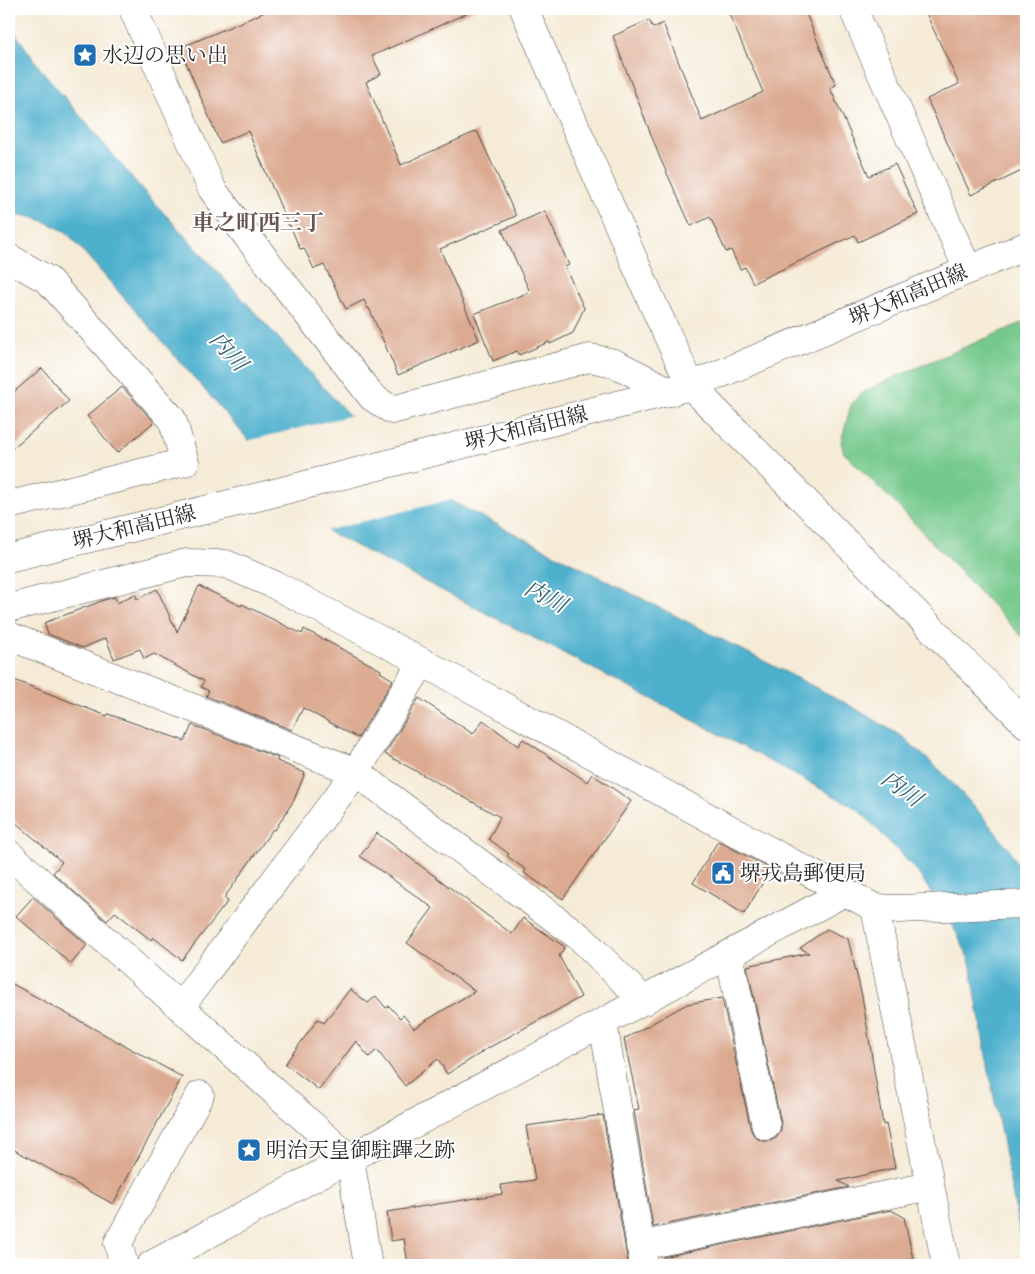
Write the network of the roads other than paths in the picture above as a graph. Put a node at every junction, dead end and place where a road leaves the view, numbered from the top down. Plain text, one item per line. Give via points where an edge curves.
1 (133, 9) edge
2 (524, 9) edge
3 (853, 9) edge
4 (1026, 246) edge
5 (9, 258) edge
6 (968, 270) junction
7 (681, 389) junction
8 (9, 505) edge
9 (9, 558) edge
10 (9, 608) edge
11 (9, 636) edge
12 (422, 662) junction
13 (1026, 724) edge
14 (356, 772) junction
15 (9, 854) edge
16 (845, 892) junction
17 (1026, 904) edge
18 (886, 908) junction
19 (729, 955) junction
20 (644, 1001) junction
21 (180, 1007) junction
22 (603, 1023) junction
23 (200, 1095) dead end
24 (766, 1126) dead end
25 (350, 1159) junction
26 (930, 1186) junction
27 (642, 1255) edge
28 (124, 1265) edge
29 (151, 1265) edge
30 (368, 1265) edge
31 (946, 1265) edge

1 - 7 street via 212,189 372,397 392,410 590,358 614,362
2 - 7 street via 653,304
3 - 6 street
4 - 6 street, 堺大和高田線
5 - 8 street via 48,280 172,419 185,462
6 - 7 street, 堺大和高田線
7 - 9 street, 堺大和高田線
7 - 13 street
10 - 12 street via 186,563 226,564 275,585
11 - 14 street
12 - 14 street
12 - 16 street
14 - 20 street via 581,938
14 - 21 street
15 - 21 street
16 - 18 street
16 - 19 street
17 - 18 street
18 - 26 street
19 - 20 street
19 - 24 street
20 - 22 street
21 - 25 street
22 - 25 street
22 - 27 street
23 - 28 street via 118,1243
25 - 29 street
25 - 30 street
26 - 27 street
26 - 31 street

